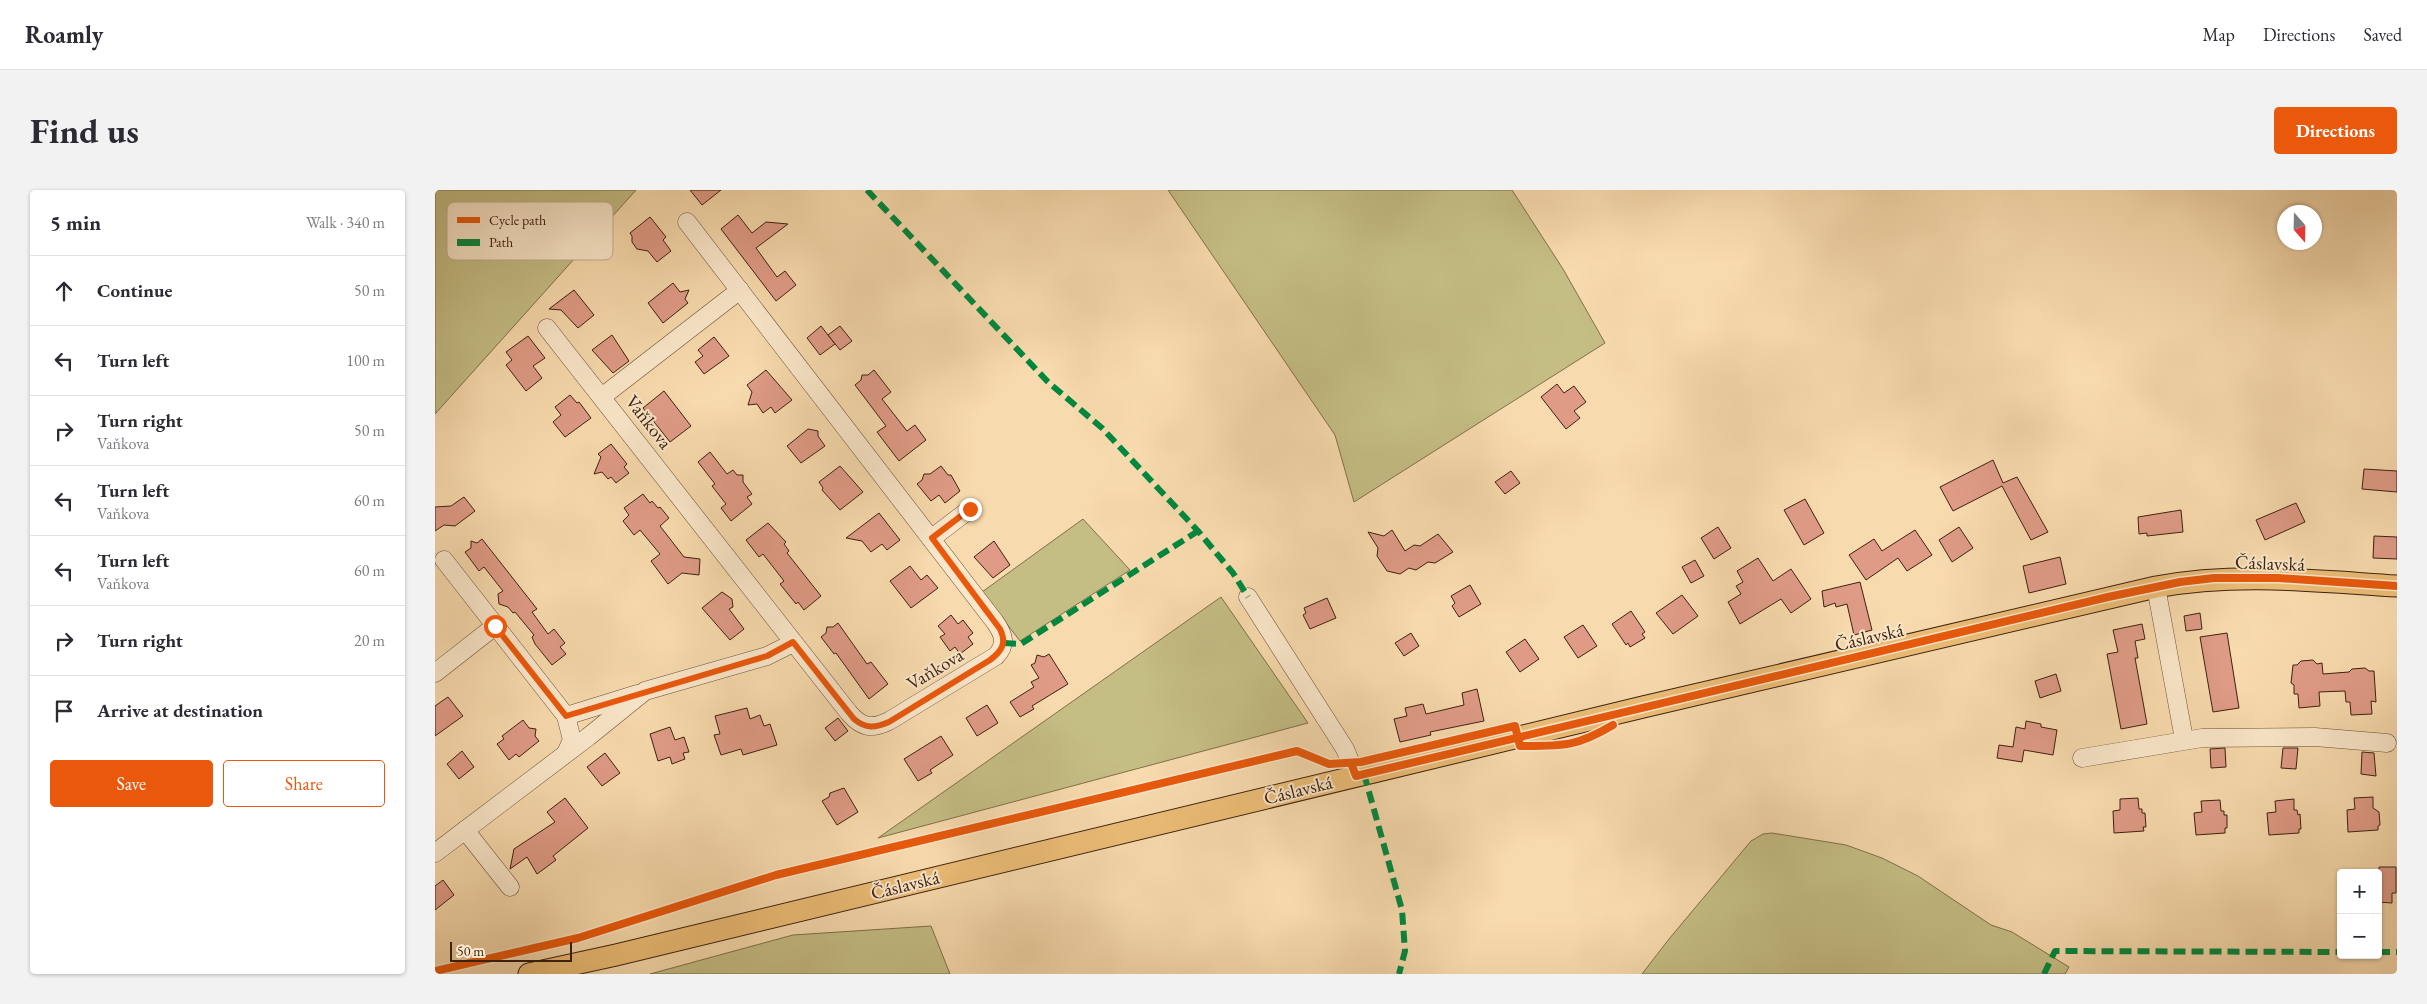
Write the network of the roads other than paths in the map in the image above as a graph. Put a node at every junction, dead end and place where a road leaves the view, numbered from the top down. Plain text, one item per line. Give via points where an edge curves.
1 (687, 222) dead end
2 (740, 290) junction
3 (547, 328) dead end
4 (603, 396) junction
5 (970, 509) dead end
6 (932, 538) junction
7 (444, 560) dead end
8 (2397, 586) edge
9 (2156, 587) junction
10 (1248, 598) dead end
11 (495, 626) junction
12 (793, 642) junction
13 (435, 673) edge
14 (645, 691) junction
15 (566, 716) junction
16 (2184, 739) junction
17 (2387, 743) dead end
18 (566, 753) junction
19 (2082, 758) dead end
20 (1356, 776) junction
21 (465, 830) junction
22 (435, 853) edge
23 (510, 888) dead end
24 (529, 974) edge

1 - 2 street, Vaňkova
2 - 4 street
2 - 6 street, Vaňkova
3 - 4 street, Vaňkova
4 - 12 street, Vaňkova
5 - 6 street
6 - 12 street, Vaňkova via 1003,636 1002,650 990,660 889,722 867,727 854,719
7 - 11 street
8 - 9 main road, Čáslavská via 2214,578
9 - 16 street
9 - 20 main road, Čáslavská
10 - 20 street via 1345,750
11 - 13 street
11 - 15 street
12 - 14 street via 767,656
14 - 15 street
14 - 18 street
15 - 18 street via 572,740
16 - 17 street via 2276,736
16 - 19 street
18 - 21 street
20 - 24 main road, Čáslavská
21 - 22 street
21 - 23 street

